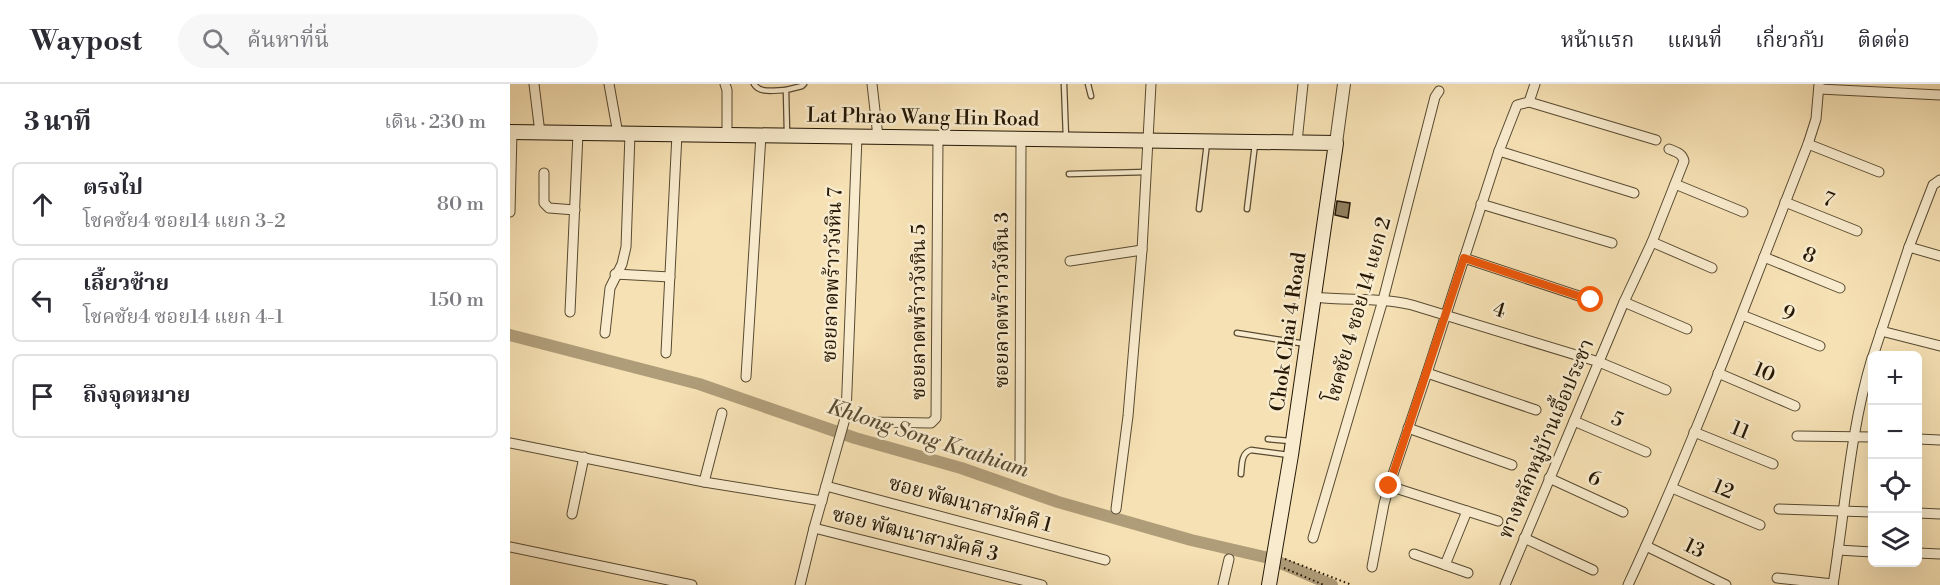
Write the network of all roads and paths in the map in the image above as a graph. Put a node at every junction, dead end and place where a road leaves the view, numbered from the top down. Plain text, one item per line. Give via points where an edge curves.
1 (534, 84) edge
2 (609, 84) edge
3 (725, 84) edge
4 (754, 84) edge
5 (804, 84) edge
6 (872, 84) edge
7 (1064, 84) edge
8 (1088, 84) edge
9 (1151, 84) edge
10 (1303, 84) edge
11 (1344, 84) edge
12 (1535, 84) edge
13 (1819, 86) edge
14 (786, 90) junction
15 (1439, 91) dead end
16 (1940, 95) edge
17 (1091, 96) dead end
18 (1529, 102) junction
19 (511, 132) edge
20 (540, 133) junction
21 (578, 133) junction
22 (624, 134) junction
23 (677, 134) junction
24 (727, 135) junction
25 (761, 135) junction
26 (787, 136) junction
27 (857, 137) junction
28 (878, 137) junction
29 (938, 138) junction
30 (1022, 139) junction
31 (1066, 139) junction
32 (1148, 140) junction
33 (1656, 140) dead end
34 (1207, 141) junction
35 (1255, 142) junction
36 (1298, 142) junction
37 (1336, 143) junction
38 (1808, 144) junction
39 (1668, 149) dead end
40 (1499, 151) junction
41 (1879, 171) dead end
42 (1146, 172) junction
43 (544, 173) dead end
44 (1069, 174) dead end
45 (1940, 180) edge
46 (1675, 184) junction
47 (1634, 193) dead end
48 (1785, 202) junction
49 (1481, 204) junction
50 (1200, 208) dead end
51 (1247, 209) dead end
52 (575, 210) junction
53 (510, 212) edge
54 (1743, 212) dead end
55 (1857, 231) dead end
56 (1652, 242) junction
57 (1612, 243) dead end
58 (1909, 247) junction
59 (1142, 250) junction
60 (1940, 256) edge
61 (1764, 257) junction
62 (1464, 258) junction
63 (1070, 261) dead end
64 (1712, 268) dead end
65 (615, 274) junction
66 (670, 277) junction
67 (1840, 288) dead end
68 (1314, 297) junction
69 (1383, 300) junction
70 (1591, 300) dead end
71 (1624, 302) junction
72 (570, 312) dead end
73 (1446, 314) junction
74 (1742, 315) junction
75 (1687, 329) dead end
76 (1881, 331) junction
77 (605, 333) dead end
78 (1238, 333) dead end
79 (1307, 344) junction
80 (1820, 346) dead end
81 (1940, 346) edge
82 (1875, 351) edge
83 (666, 353) dead end
84 (1599, 362) junction
85 (1427, 373) junction
86 (1718, 373) junction
87 (1868, 375) edge
88 (746, 377) dead end
89 (1666, 390) dead end
90 (1795, 406) dead end
91 (1536, 410) dead end
92 (722, 413) dead end
93 (1574, 421) junction
94 (871, 422) dead end
95 (1408, 428) junction
96 (1694, 432) junction
97 (1797, 436) dead end
98 (1855, 436) junction
99 (1868, 437) edge
100 (1268, 439) dead end
101 (1922, 439) edge
102 (1940, 440) edge
103 (1247, 442) dead end
104 (510, 443) edge
105 (1292, 448) junction
106 (1251, 450) junction
107 (1646, 452) dead end
108 (584, 457) junction
109 (1020, 462) dead end
110 (1773, 464) dead end
111 (1512, 465) dead end
112 (1241, 474) dead end
113 (1550, 478) junction
114 (704, 482) junction
115 (826, 486) junction
116 (1389, 486) junction
117 (1672, 489) junction
118 (822, 501) junction
119 (1116, 509) dead end
120 (1779, 509) dead end
121 (1844, 510) junction
122 (1467, 511) junction
123 (1623, 512) dead end
124 (1868, 512) edge
125 (1922, 513) edge
126 (572, 514) dead end
127 (1940, 514) edge
128 (1498, 521) dead end
129 (1760, 525) dead end
130 (814, 528) junction
131 (1313, 538) dead end
132 (1524, 538) junction
133 (1646, 546) junction
134 (510, 548) edge
135 (1838, 550) junction
136 (1868, 552) edge
137 (1414, 554) dead end
138 (1922, 554) edge
139 (1940, 554) edge
140 (1228, 559) dead end
141 (1274, 559) junction
142 (1105, 560) dead end
143 (1445, 565) junction
144 (1372, 567) dead end
145 (1593, 570) dead end
146 (1468, 573) dead end
147 (1778, 578) dead end
148 (1833, 584) edge
149 (692, 585) edge
150 (800, 585) edge
151 (1042, 585) edge
152 (1222, 585) edge
153 (1269, 585) edge
154 (1324, 585) edge
155 (1352, 585) edge
156 (1505, 585) edge
157 (1628, 585) edge
158 (1726, 585) edge

1 - 20 street
2 - 22 street
3 - 24 street
4 - 14 lane via 760,90
5 - 14 lane
6 - 28 street
7 - 31 lane
8 - 17 lane
9 - 32 street
10 - 36 street
11 - 37 street, Chok Chai 4 Road
12 - 18 street
13 - 16 street
13 - 38 street via 1816,119
14 - 26 lane
15 - 69 street, โชคชัย 4 ซอย 14 แยก 2
18 - 33 street
18 - 40 street via 1517,105
19 - 20 main road, Lat Phrao Wang Hin Road
19 - 53 street
20 - 21 main road, Lat Phrao Wang Hin Road
21 - 22 main road, Lat Phrao Wang Hin Road
21 - 52 street
22 - 23 main road, Lat Phrao Wang Hin Road
22 - 65 street via 626,247
23 - 24 main road, Lat Phrao Wang Hin Road
23 - 66 street
24 - 25 main road, Lat Phrao Wang Hin Road
25 - 26 main road, Lat Phrao Wang Hin Road
25 - 88 street
26 - 27 main road, Lat Phrao Wang Hin Road
27 - 28 main road, Lat Phrao Wang Hin Road
27 - 115 street, ซอยลาดพร้าววังหิน 7 via 846,416
28 - 29 main road, Lat Phrao Wang Hin Road
29 - 30 main road, Lat Phrao Wang Hin Road
29 - 94 street, ซอยลาดพร้าววังหิน 5 via 936,418 931,423
30 - 31 main road, Lat Phrao Wang Hin Road
30 - 109 street, ซอยลาดพร้าววังหิน 3
31 - 32 main road, Lat Phrao Wang Hin Road
32 - 34 main road, Lat Phrao Wang Hin Road
32 - 42 street
34 - 35 main road, Lat Phrao Wang Hin Road
34 - 50 lane
35 - 36 main road, Lat Phrao Wang Hin Road
35 - 51 lane
36 - 37 main road, Lat Phrao Wang Hin Road
37 - 68 main road, Chok Chai 4 Road
38 - 41 street
38 - 48 street
39 - 46 street, ทางหลักหมู่บ้านเอื้อประชา via 1683,156
40 - 47 street
40 - 49 street
42 - 44 lane
42 - 59 street
43 - 52 street via 544,203 549,208
45 - 58 street via 1933,185
46 - 54 street
46 - 56 street, ทางหลักหมู่บ้านเอื้อประชา
48 - 55 street, 7
48 - 61 street
49 - 57 street
49 - 62 street
52 - 72 street
56 - 64 street
56 - 71 street, ทางหลักหมู่บ้านเอื้อประชา
58 - 60 street
58 - 76 street
59 - 63 street
59 - 119 street
61 - 67 street, 8
61 - 74 street
62 - 70 street
62 - 73 street
65 - 66 street
65 - 77 street via 609,288
66 - 83 street
68 - 69 street, 4
68 - 79 main road, Chok Chai 4 Road
69 - 73 street, 4
69 - 131 street, โชคชัย 4 ซอย 14 แยก 2
71 - 75 street
71 - 84 street, ทางหลักหมู่บ้านเอื้อประชา
73 - 84 street, 4
73 - 85 street
74 - 80 street, 9
74 - 86 street
76 - 81 street
76 - 82 street
78 - 79 lane
79 - 105 main road, Chok Chai 4 Road
84 - 89 street, 4
84 - 93 street, ทางหลักหมู่บ้านเอื้อประชา
85 - 91 street
85 - 95 street
86 - 90 street, 10
86 - 96 street
87 - 98 street
92 - 114 street
93 - 107 street, 5
93 - 113 street, ทางหลักหมู่บ้านเอื้อประชา
95 - 111 street
95 - 116 street
96 - 110 street, 11
96 - 117 street
97 - 98 street
98 - 99 street
98 - 121 street
100 - 105 lane
101 - 102 street
103 - 106 lane
104 - 108 street
105 - 106 lane
105 - 141 main road, Chok Chai 4 Road
106 - 112 lane via 1243,455
108 - 114 street
108 - 126 street
113 - 123 street, 6
113 - 132 street, ทางหลักหมู่บ้านเอื้อประชา
114 - 118 street
115 - 118 street, ซอยลาดพร้าววังหิน 7
115 - 142 street, ซอย พัฒนาสามัคคี 1
116 - 122 street
116 - 144 street
117 - 129 street, 12
117 - 133 street
118 - 130 street, ซอยลาดพร้าววังหิน 7
120 - 121 street
121 - 124 street
121 - 135 street
122 - 128 street
122 - 143 street
125 - 127 street
130 - 150 street, ซอยลาดพร้าววังหิน 7
130 - 151 street, ซอย พัฒนาสามัคคี 3
132 - 145 street
132 - 156 street, ทางหลักหมู่บ้านเอื้อประชา
133 - 157 street
133 - 158 street, 13
134 - 149 street
135 - 136 street
135 - 148 street
137 - 143 street
138 - 139 street
140 - 152 street
141 - 153 main road, Chok Chai 4 Road
141 - 154 path
141 - 155 path
143 - 146 street
147 - 148 street

